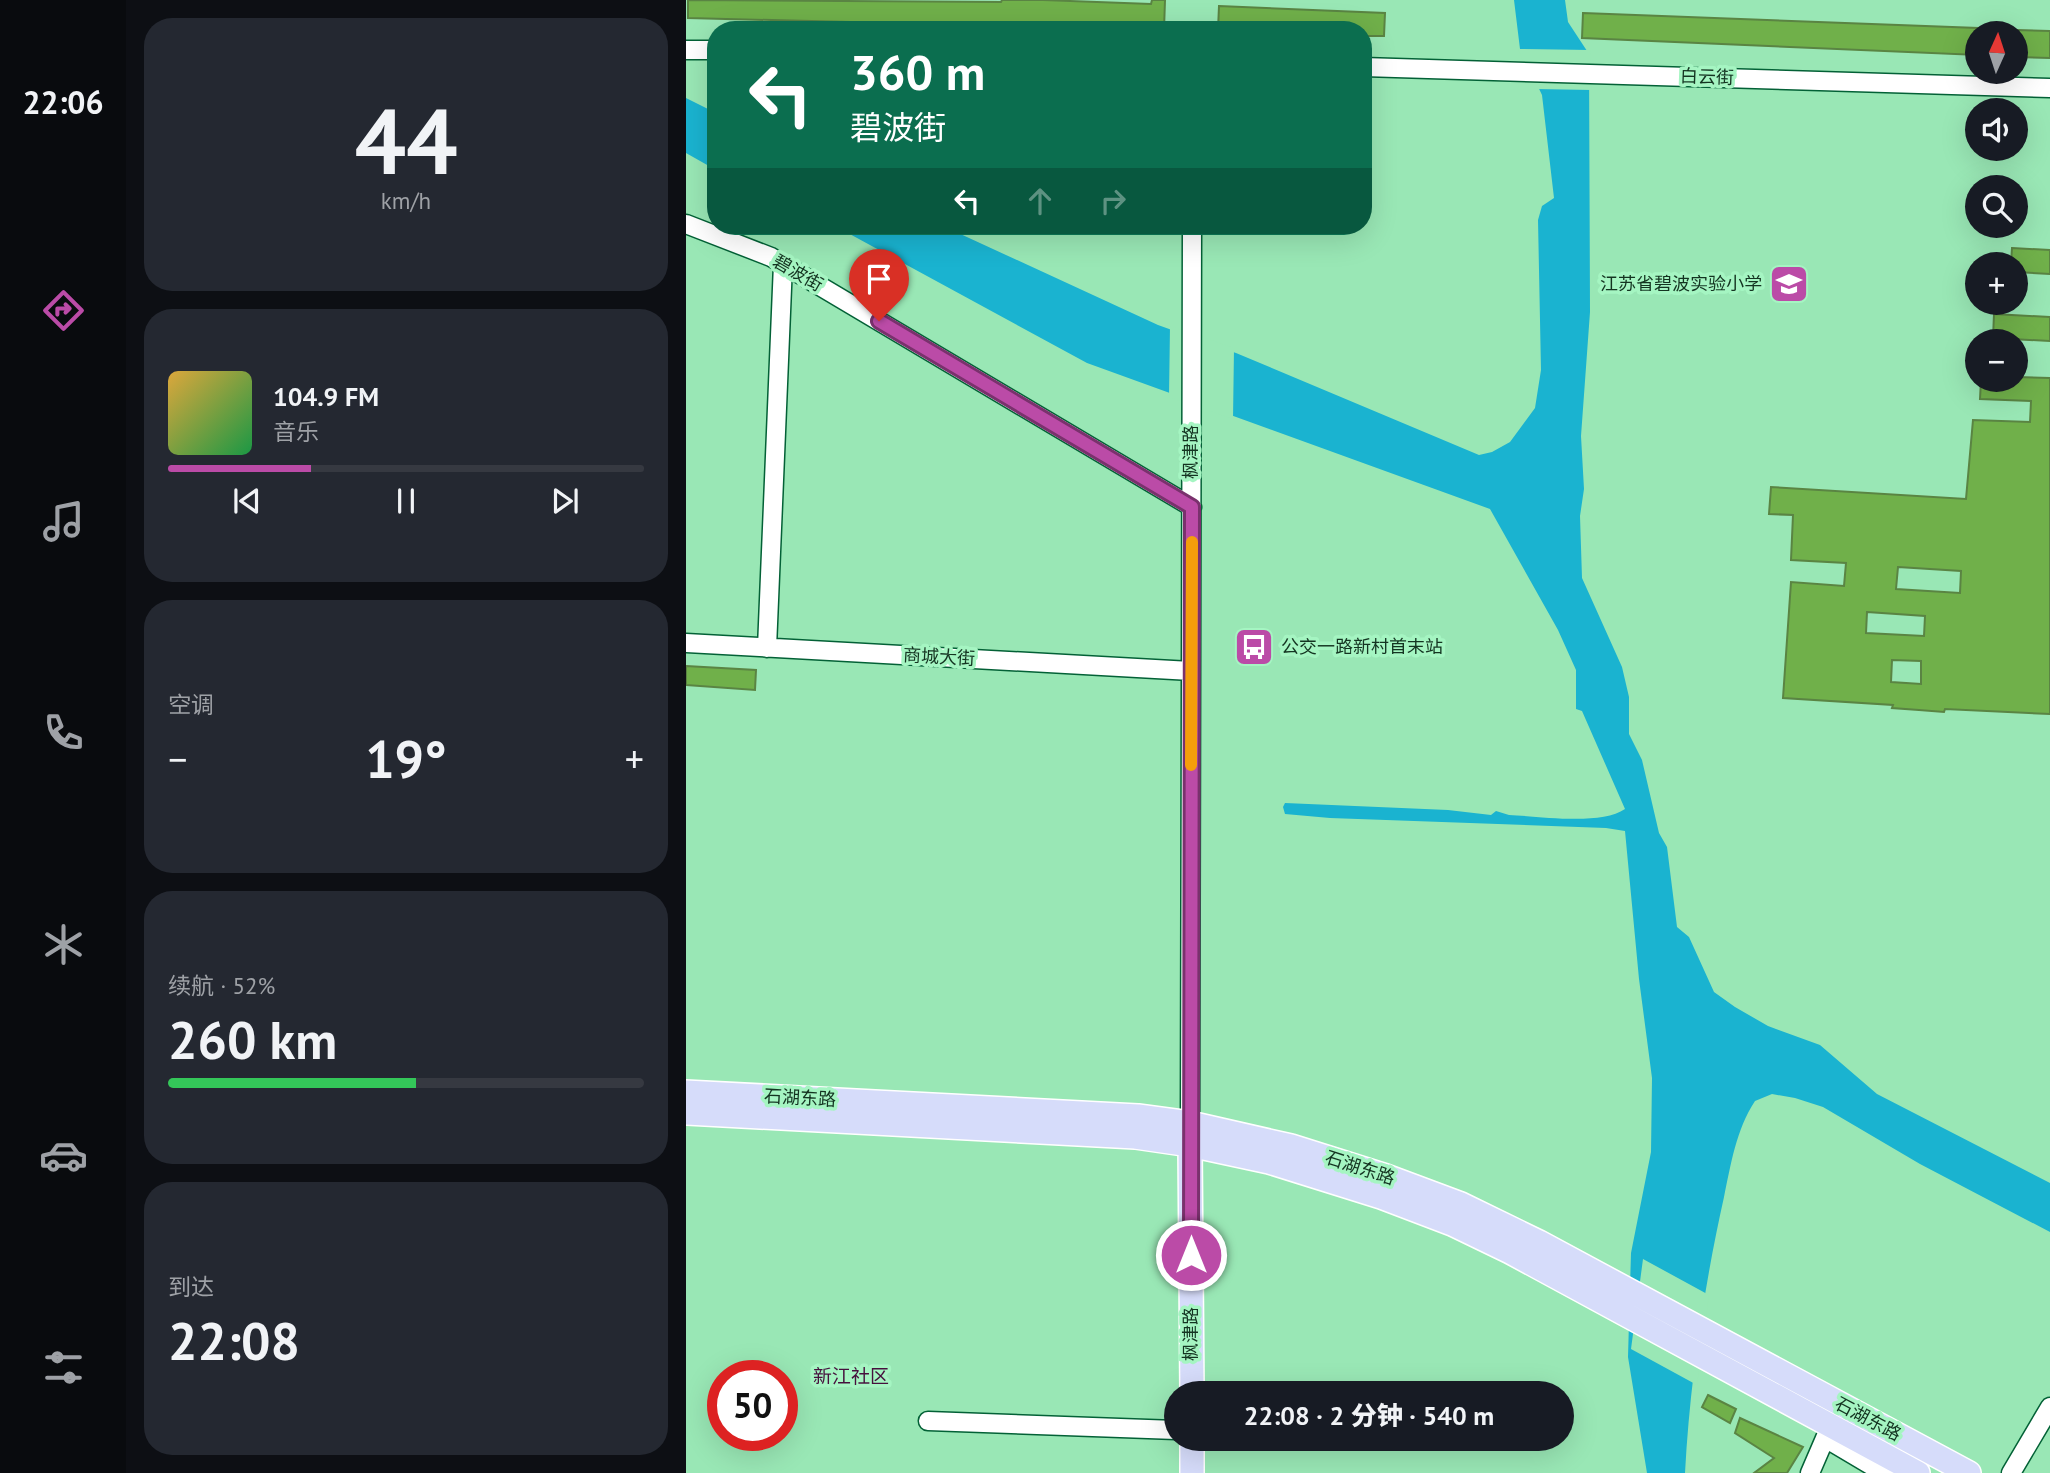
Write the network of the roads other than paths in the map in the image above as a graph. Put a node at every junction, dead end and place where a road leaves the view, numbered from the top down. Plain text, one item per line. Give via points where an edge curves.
1 (686, 50) edge
2 (707, 50) edge
3 (1372, 66) edge
4 (2050, 88) edge
5 (686, 224) edge
6 (707, 231) edge
7 (719, 235) edge
8 (1192, 235) edge
9 (783, 264) junction
10 (1192, 507) junction
11 (686, 643) edge
12 (767, 648) junction
13 (1191, 671) junction
14 (686, 1092) edge
15 (686, 1113) edge
16 (1190, 1134) junction
17 (1192, 1381) edge
18 (2050, 1407) edge
19 (928, 1421) dead end
20 (1164, 1430) edge
21 (1828, 1432) junction
22 (1192, 1451) edge
23 (1192, 1473) edge
24 (1810, 1473) edge
25 (1884, 1473) edge
26 (1918, 1473) edge
27 (1969, 1473) edge
28 (2011, 1473) edge

1 - 2 street
3 - 4 street, 白云街
5 - 6 street, 碧波街
7 - 9 street, 碧波街
8 - 10 street, 枫津路
9 - 10 street, 碧波街
9 - 12 street
10 - 13 street, 枫津路
11 - 12 street, 商城大街
12 - 13 street, 商城大街
13 - 16 street, 枫津路
14 - 16 main road, 石湖东路 via 1125,1115
15 - 16 main road, 石湖东路 via 1135,1138
16 - 17 main road, 枫津路
16 - 21 main road, 石湖东路 via 1452,1224 1510,1252
16 - 27 main road, 石湖东路 via 1337,1160 1469,1208
18 - 28 street
19 - 20 street
21 - 24 street
21 - 25 street
21 - 26 main road, 石湖东路
22 - 23 main road

